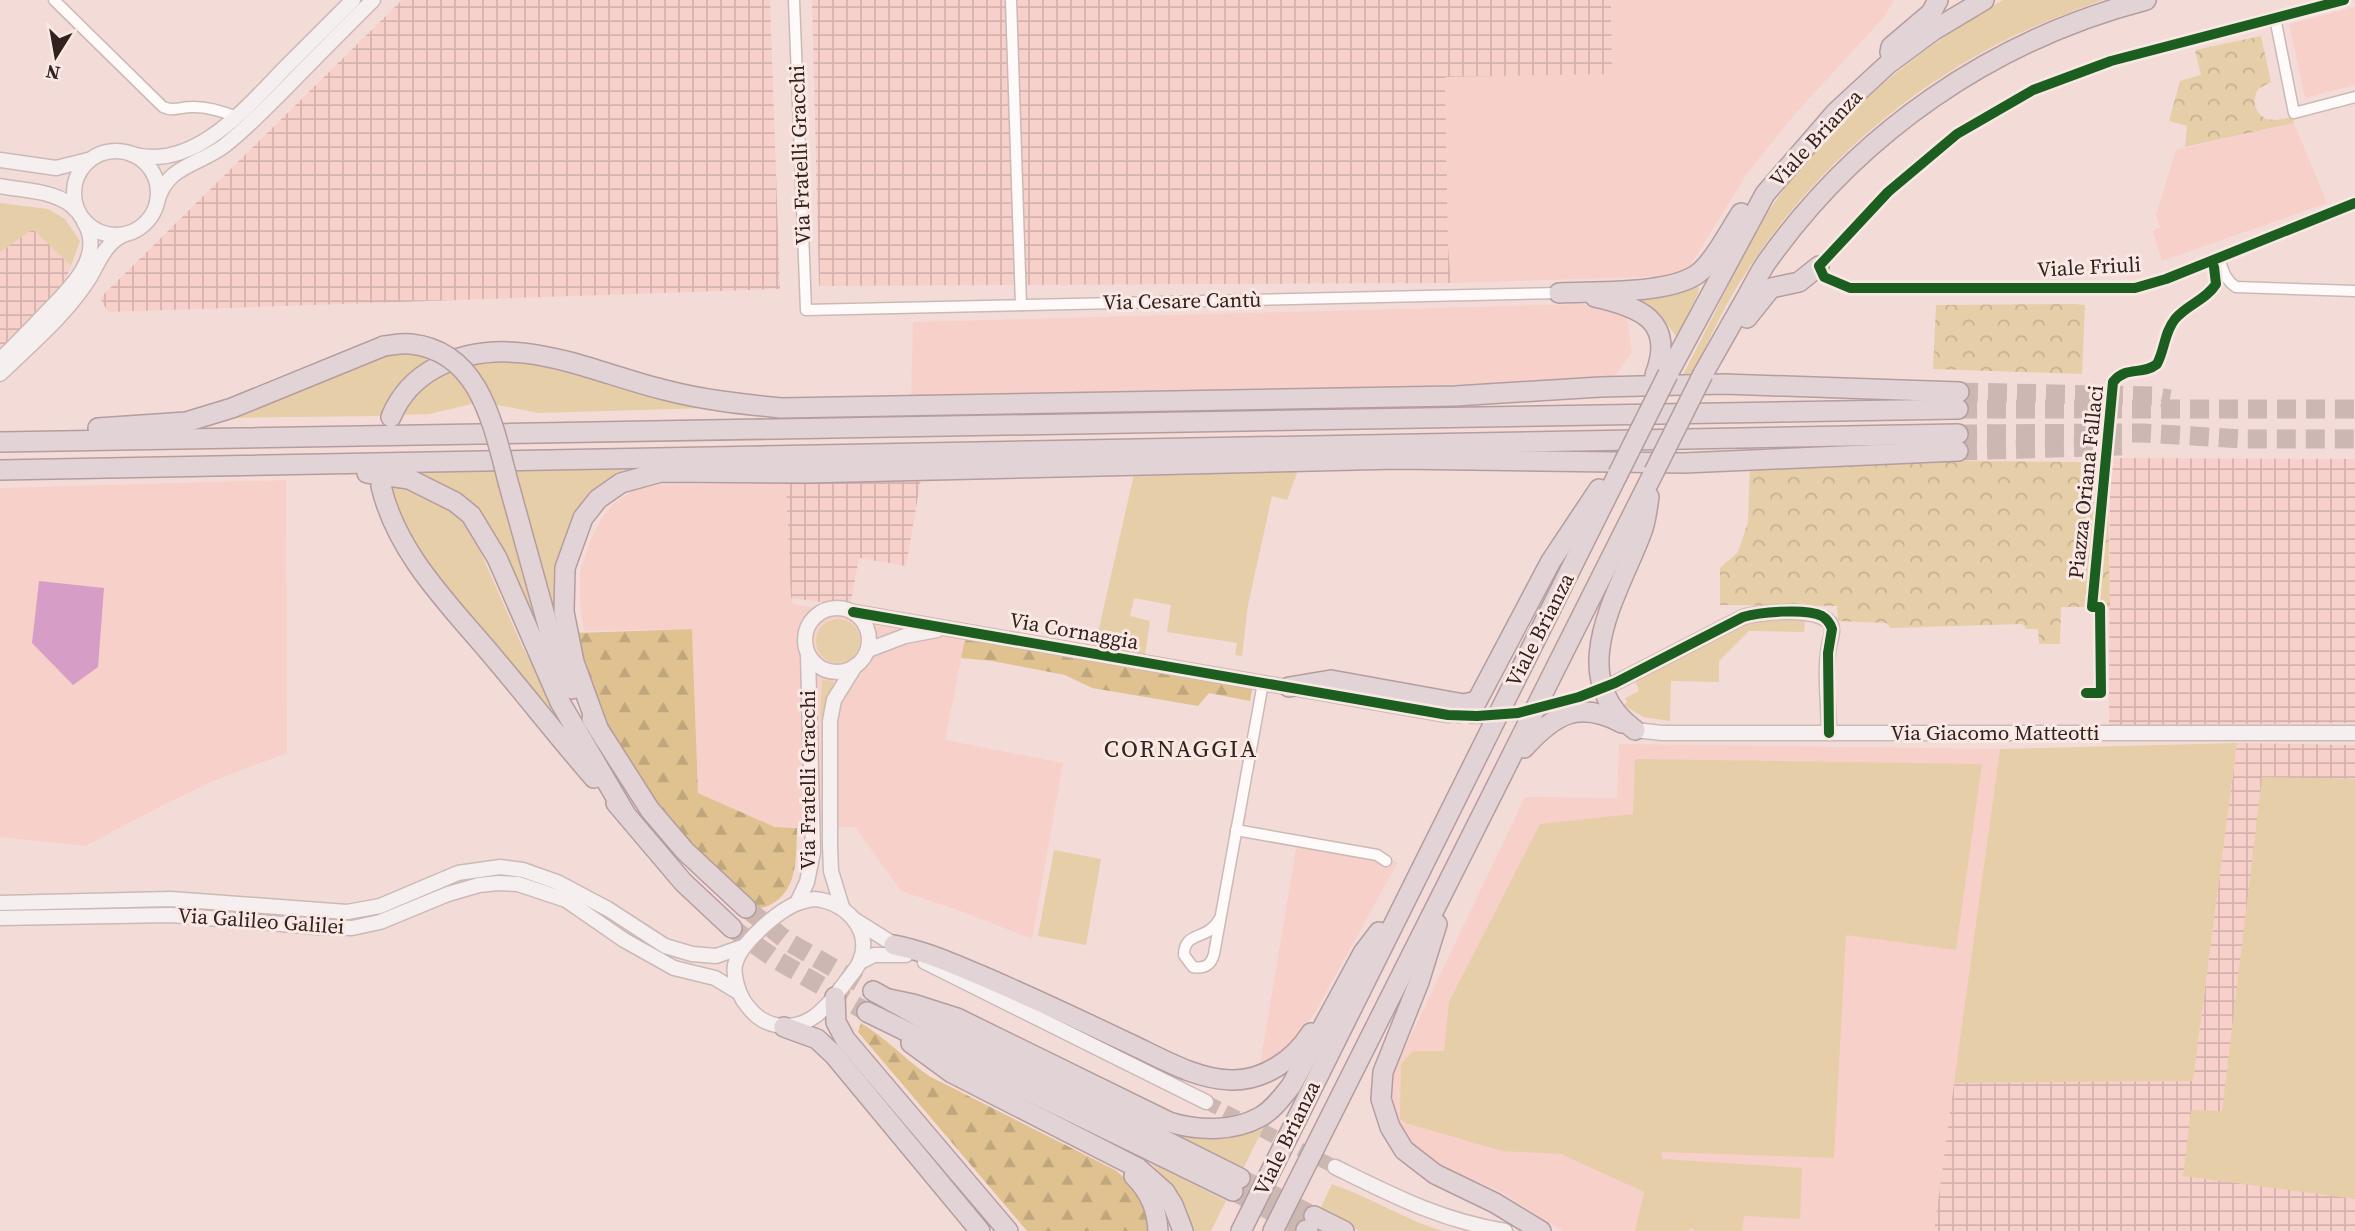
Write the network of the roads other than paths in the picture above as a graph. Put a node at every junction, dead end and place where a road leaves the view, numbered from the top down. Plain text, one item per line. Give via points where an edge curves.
1 (54, 0) edge
2 (353, 0) edge
3 (373, 0) edge
4 (794, 0) edge
5 (1011, 0) edge
6 (1938, 0) edge
7 (1984, 0) edge
8 (2146, 0) edge
9 (2344, 0) edge
10 (2275, 18) junction
11 (1888, 64) junction
12 (2355, 97) edge
13 (237, 117) junction
14 (131, 154) junction
15 (93, 158) junction
16 (0, 160) edge
17 (0, 186) edge
18 (1765, 194) junction
19 (157, 202) junction
20 (2355, 203) edge
21 (81, 218) junction
22 (125, 234) junction
23 (2219, 258) junction
24 (1819, 266) junction
25 (2355, 291) edge
26 (1559, 293) junction
27 (1021, 305) junction
28 (806, 310) joint
29 (0, 360) edge
30 (0, 374) edge
31 (1703, 374) junction
32 (1661, 375) junction
33 (391, 417) dead end
34 (42, 441) junction
35 (0, 442) edge
36 (7, 470) edge
37 (1654, 472) junction
38 (1614, 473) junction
39 (381, 486) dead end
40 (853, 612) junction
41 (947, 628) junction
42 (868, 650) junction
43 (808, 654) junction
44 (855, 666) junction
45 (1615, 682) tunnel mouth
46 (1263, 683) junction
47 (1289, 687) junction
48 (1448, 715) tunnel mouth
49 (598, 728) junction
50 (1635, 730) junction
51 (1829, 733) junction
52 (2355, 733) edge
53 (1509, 764) junction
54 (625, 813) junction
55 (1236, 830) junction
56 (1386, 861) dead end
57 (1413, 883) junction
58 (1442, 894) junction
59 (0, 903) edge
60 (797, 903) junction
61 (842, 907) junction
62 (746, 908) tunnel mouth
63 (0, 918) edge
64 (1220, 918) junction
65 (855, 920) junction
66 (732, 928) tunnel mouth
67 (894, 945) junction
68 (742, 947) junction
69 (914, 956) junction
70 (860, 962) junction
71 (1346, 984) junction
72 (738, 992) junction
73 (835, 997) junction
74 (784, 1027) junction
75 (1206, 1102) tunnel mouth
76 (1104, 1151) junction
77 (1335, 1167) tunnel mouth
78 (1297, 1184) junction
79 (1310, 1226) tunnel mouth
80 (980, 1231) edge
81 (1008, 1231) edge
82 (1158, 1231) edge
83 (1183, 1231) edge
84 (1241, 1231) edge
85 (1273, 1231) edge
86 (1286, 1231) edge
87 (1344, 1231) edge
88 (1505, 1231) edge
89 (1541, 1231) edge

1 - 13 street via 166,109 200,107
2 - 13 main road
3 - 19 main road via 230,141 169,178
4 - 28 street, Via Fratelli Gracchi
5 - 27 street
6 - 11 highway via 1931,13 1891,47
7 - 11 highway
8 - 31 highway, Viale Brianza via 2044,34 1950,85 1904,117 1801,218 1764,266
9 - 10 street
10 - 12 street via 2294,113
10 - 24 street via 2111,61 2033,90 1958,134 1888,192
11 - 18 highway, Viale Brianza via 1836,112
13 - 14 main road via 189,148 156,156
14 - 15 main road via 112,151
14 - 19 main road via 152,171
15 - 16 main road via 56,168
15 - 21 main road via 75,184 74,199
17 - 21 main road via 60,199 70,203
18 - 26 highway via 1748,203 1704,269 1692,278 1657,287
18 - 32 highway, Viale Brianza
19 - 22 main road via 146,223
20 - 23 street, Viale Friuli
21 - 22 main road via 102,233
21 - 29 main road via 91,243 83,270
22 - 30 main road via 107,247 62,313
23 - 24 street, Viale Friuli via 2134,288 1850,288 1824,277
23 - 25 street via 2225,277 2236,287
24 - 31 highway via 1804,280 1767,291
26 - 27 street, Via Cesare Cantù
26 - 32 highway via 1609,300 1646,316 1660,339
27 - 28 street, Via Cesare Cantù
31 - 37 highway, Viale Brianza, bridge
32 - 38 highway, Viale Brianza, bridge via 1637,436
33 - 34 highway via 408,389 430,371 449,361 494,351 543,355 707,400 781,408 1455,396 1724,384 1959,401
34 - 35 highway
34 - 49 highway, bridge via 76,430 186,422 384,346 427,347 459,363 480,392 487,412 554,648 570,686
36 - 49 highway via 1958,442 1684,463 1398,459 807,473 661,472 621,483 598,499 583,517 565,568 564,612 574,662
36 - 54 highway via 71,481 359,473 409,479 455,502 471,515 497,558 560,702
37 - 50 highway via 1643,532 1612,600 1599,662 1606,698
37 - 53 highway, Viale Brianza
38 - 47 highway via 1556,551 1477,701 1464,704 1331,680
38 - 57 highway, Viale Brianza
39 - 54 highway via 402,542 431,583
40 - 41 main road, Via Cornaggia
40 - 42 main road via 867,628
40 - 43 main road via 844,608 821,611 805,636
41 - 42 main road, Via Cornaggia via 905,636
41 - 46 main road, Via Cornaggia
42 - 44 main road
43 - 44 main road via 827,670
43 - 60 main road, Via Fratelli Gracchi via 813,852
44 - 61 main road, Via Fratelli Gracchi via 834,700 830,721 831,872
45 - 51 main road via 1753,614 1819,615 1831,625
46 - 47 main road, Via Cornaggia
46 - 55 street
47 - 48 main road, Via Cornaggia
49 - 62 highway via 650,810 685,851
50 - 51 main road, Via Giacomo Matteotti
50 - 53 highway via 1594,711 1579,710 1549,723
51 - 52 main road, Via Giacomo Matteotti
53 - 58 highway, Viale Brianza
54 - 66 highway via 683,882
55 - 56 street via 1377,855
55 - 64 street
57 - 71 highway
57 - 84 highway, Viale Brianza
58 - 78 highway, Viale Brianza
58 - 89 highway via 1434,937 1383,1072 1381,1099 1404,1150 1435,1174
59 - 68 main road, Via Galileo Galilei via 171,899 347,912 380,906 458,873 500,867 557,881 665,946 716,956
60 - 61 main road via 827,900
60 - 68 main road
61 - 65 main road
63 - 72 main road, Via Galileo Galilei via 171,915 352,928 479,885 518,884 566,900 674,968 715,978
64 - 64 street via 1210,932 1185,945 1184,955 1193,967 1204,967 1213,960
65 - 67 main road
65 - 70 main road via 863,947
67 - 69 main road
67 - 71 highway via 920,950 1019,991 1182,1069 1229,1080 1255,1077 1281,1065 1308,1038
68 - 72 main road via 734,966
69 - 70 main road via 874,955
69 - 75 main road
70 - 73 main road
71 - 76 highway via 1291,1086 1276,1104 1261,1116 1212,1129 1169,1122 957,1018 881,995 1236,1184 875,1016 952,1073
72 - 74 main road via 760,1019
73 - 74 main road via 817,1016
73 - 81 highway via 836,1022 845,1039
74 - 80 highway via 817,1039 834,1055
76 - 82 highway via 1149,1194
76 - 83 highway via 1153,1179 1173,1205
77 - 88 main road via 1436,1215
78 - 85 highway, Viale Brianza
78 - 86 highway via 1301,1200
79 - 87 highway

